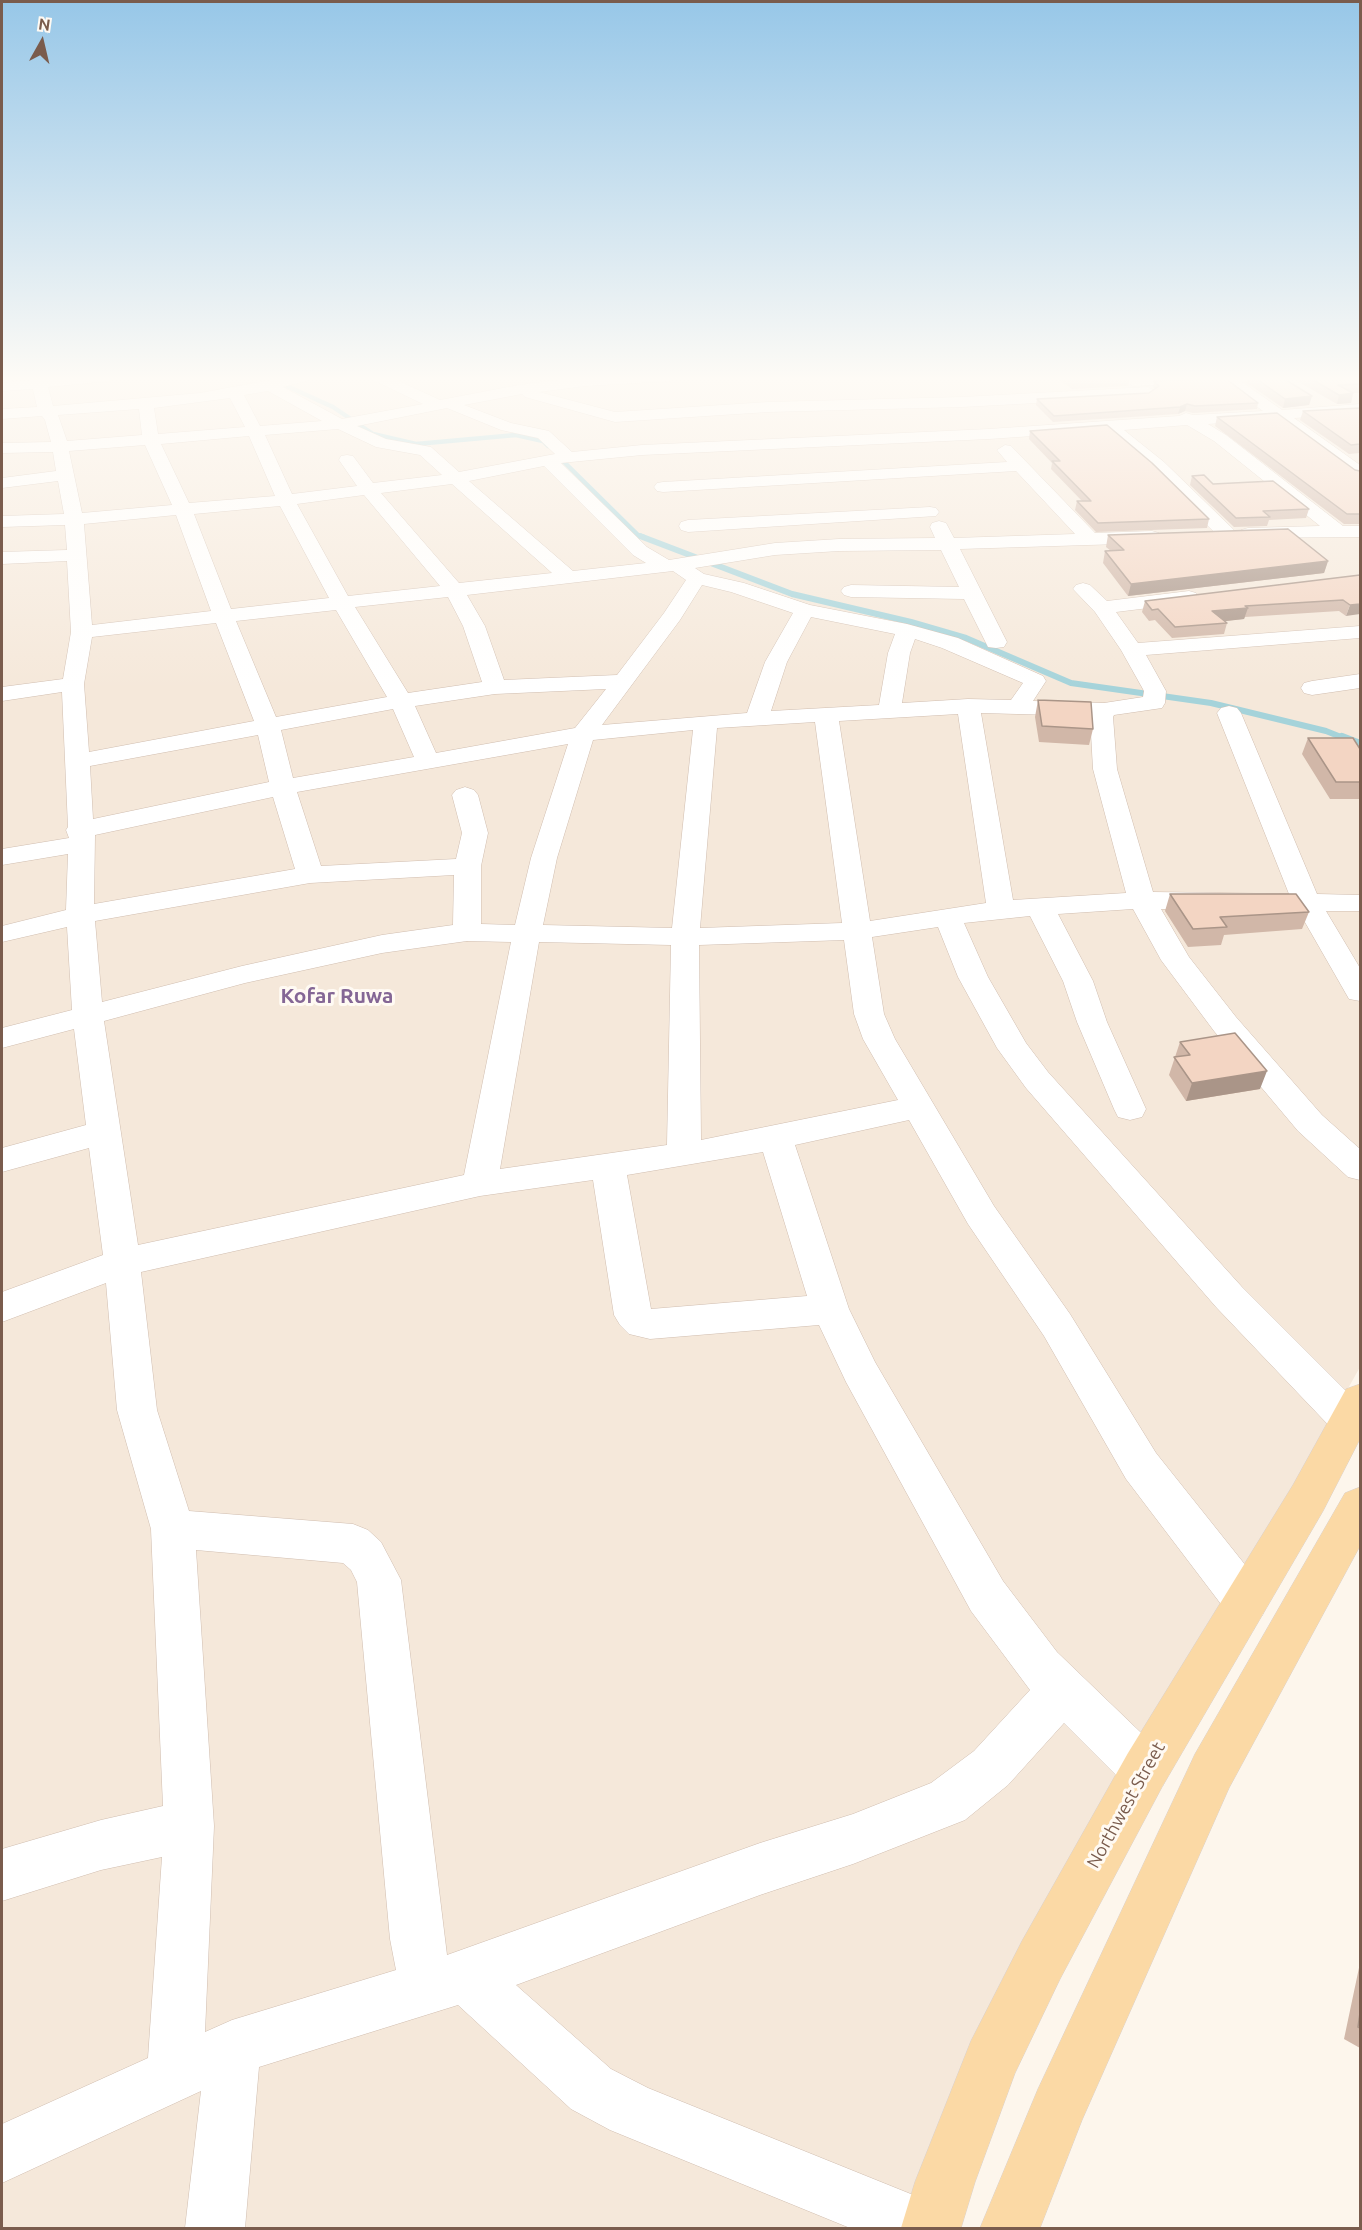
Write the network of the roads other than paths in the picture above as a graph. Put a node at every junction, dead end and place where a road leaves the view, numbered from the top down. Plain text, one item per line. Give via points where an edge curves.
1 (67, 481) edge
2 (170, 481) edge
3 (277, 481) edge
4 (363, 481) edge
5 (435, 481) edge
6 (460, 481) edge
7 (578, 481) edge
8 (660, 481) edge
9 (765, 481) edge
10 (909, 481) edge
11 (1035, 481) edge
12 (1173, 481) edge
13 (1275, 481) edge
14 (663, 487) junction
15 (369, 490) junction
16 (286, 500) junction
17 (183, 509) junction
18 (930, 512) junction
19 (74, 519) junction
20 (2, 522) edge
21 (688, 526) junction
22 (1360, 531) edge
23 (1339, 532) junction
24 (1227, 534) junction
25 (1204, 535) edge
26 (1170, 537) edge
27 (1091, 540) junction
28 (949, 544) junction
29 (839, 545) junction
30 (77, 555) junction
31 (2, 558) edge
32 (716, 559) junction
33 (681, 568) junction
34 (568, 577) junction
35 (454, 590) junction
36 (1083, 590) dead end
37 (972, 593) junction
38 (1208, 594) edge
39 (342, 603) junction
40 (1102, 608) junction
41 (805, 610) junction
42 (225, 616) junction
43 (907, 630) junction
44 (82, 632) junction
45 (1360, 632) edge
46 (996, 642) dead end
47 (1131, 650) junction
48 (623, 681) junction
49 (1360, 681) edge
50 (73, 684) junction
51 (495, 687) junction
52 (1312, 688) dead end
53 (2, 694) edge
54 (401, 701) junction
55 (969, 706) junction
56 (1017, 708) junction
57 (1104, 710) junction
58 (889, 711) junction
59 (1229, 713) dead end
60 (826, 715) junction
61 (756, 720) junction
62 (706, 722) junction
63 (268, 727) junction
64 (583, 734) junction
65 (428, 760) junction
66 (78, 761) junction
67 (283, 787) junction
68 (465, 795) dead end
69 (81, 837) junction
70 (2, 857) edge
71 (468, 866) junction
72 (310, 875) junction
73 (1142, 900) junction
74 (1306, 901) junction
75 (1360, 903) edge
76 (1040, 907) junction
77 (1001, 909) junction
78 (80, 915) junction
79 (946, 916) junction
80 (857, 931) junction
81 (467, 932) junction
82 (527, 932) junction
83 (2, 934) edge
84 (685, 937) junction
85 (1360, 992) edge
86 (88, 1016) junction
87 (2, 1038) edge
88 (917, 1107) junction
89 (1130, 1109) dead end
90 (104, 1132) junction
91 (776, 1138) junction
92 (684, 1155) junction
93 (2, 1160) edge
94 (608, 1166) junction
95 (1360, 1168) edge
96 (480, 1184) junction
97 (122, 1262) junction
98 (2, 1307) edge
99 (830, 1309) junction
100 (1355, 1411) edge
101 (172, 1529) junction
102 (1354, 1534) edge
103 (1246, 1601) junction
104 (1063, 1689) junction
105 (1145, 1770) junction
106 (189, 1826) junction
107 (2, 1875) edge
108 (446, 1982) junction
109 (232, 2048) junction
110 (175, 2073) junction
111 (2, 2154) edge
112 (214, 2229) edge
113 (922, 2229) edge
114 (931, 2229) edge
115 (1010, 2229) edge

1 - 19 street
2 - 17 street
3 - 16 street
4 - 15 street
5 - 15 street
6 - 34 street
7 - 33 street via 640,551
8 - 14 street
9 - 14 street
10 - 18 street
11 - 27 street
12 - 24 street
13 - 23 street
14 - 21 street
15 - 16 street
15 - 35 street
16 - 17 street
16 - 39 street
17 - 19 street
17 - 42 street
18 - 21 street
18 - 28 street
19 - 20 street
19 - 30 street
21 - 32 street
22 - 23 street
23 - 24 street
24 - 25 street
26 - 27 street
27 - 28 street
28 - 29 street
28 - 37 street
29 - 32 street via 775,549
29 - 37 street via 854,599
30 - 31 street
30 - 44 street
32 - 33 street
33 - 34 street
33 - 41 street
33 - 48 street via 673,616
34 - 35 street
35 - 39 street
35 - 51 street via 474,626
36 - 40 street
37 - 46 street
38 - 40 street
39 - 42 street
39 - 54 street
40 - 47 street
41 - 43 street
41 - 61 street via 776,662
42 - 44 street
42 - 63 street
43 - 56 street via 950,643 1031,678 1035,681
43 - 58 street
44 - 50 street
45 - 47 street
47 - 57 street via 1155,696 1149,705
48 - 51 street
48 - 64 street
49 - 52 street
50 - 53 street
50 - 66 street
51 - 54 street
54 - 63 street
54 - 65 street
55 - 56 street
55 - 58 street
55 - 77 street
56 - 57 street
57 - 73 street via 1101,717 1105,769
58 - 60 street
59 - 74 street
60 - 61 street
60 - 80 street
61 - 62 street
62 - 64 street
62 - 84 street
63 - 66 street
63 - 67 street
64 - 65 street
64 - 82 street via 544,858
65 - 67 street
66 - 69 street
67 - 69 street
67 - 72 street
68 - 71 street via 475,833
69 - 70 street
69 - 78 street
71 - 72 street
71 - 81 street
72 - 78 street
73 - 74 street
73 - 76 street
73 - 95 street via 1176,960 1225,1024 1310,1123
74 - 75 street
74 - 85 street
76 - 77 street
76 - 89 street via 1078,981
77 - 79 street
78 - 83 street
78 - 86 street
79 - 80 street
79 - 100 street via 978,987 1013,1048 1037,1080 1229,1297
80 - 84 street
80 - 88 street via 869,1014
81 - 82 street
81 - 86 street via 326,956
82 - 84 street
82 - 96 street
84 - 92 street
86 - 87 street
86 - 90 street
88 - 91 street
88 - 103 street via 981,1215 1057,1325 1141,1466
90 - 93 street
90 - 97 street
91 - 92 street
91 - 99 street
92 - 94 street
94 - 96 street
94 - 99 street via 633,1315 642,1323
96 - 97 street
97 - 98 street
97 - 101 street via 137,1410
99 - 104 street via 860,1371 987,1596 1041,1668
100 - 103 main road, Northwest Street
101 - 106 street
101 - 108 street via 353,1544 366,1556 379,1580 417,1939
102 - 115 main road via 1212,1771 1058,2109
103 - 105 main road, Northwest Street
104 - 105 street
104 - 108 street via 991,1768 947,1803
105 - 114 main road, Northwest Street via 1041,1960 991,2061
106 - 107 street via 101,1845
106 - 110 street
108 - 109 street
108 - 113 street via 591,2090
109 - 110 street
109 - 112 street
110 - 111 street

